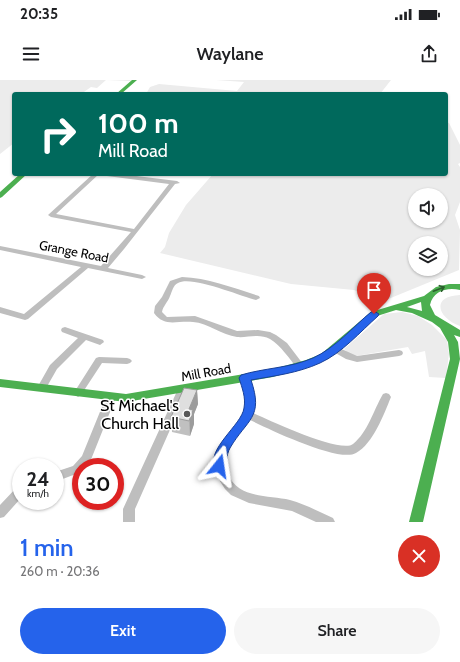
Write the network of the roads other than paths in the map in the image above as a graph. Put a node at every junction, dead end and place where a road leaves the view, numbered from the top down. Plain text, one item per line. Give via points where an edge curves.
1 (135, 80) edge
2 (120, 92) edge
3 (22, 176) edge
4 (94, 176) edge
5 (122, 176) edge
6 (0, 196) edge
7 (135, 231) junction
8 (0, 248) edge
9 (86, 266) junction
10 (103, 269) junction
11 (142, 277) dead end
12 (458, 286) edge
13 (256, 298) dead end
14 (426, 298) junction
15 (399, 307) junction
16 (0, 310) edge
17 (432, 319) junction
18 (445, 328) junction
19 (65, 330) dead end
20 (460, 334) edge
21 (84, 337) junction
22 (100, 342) dead end
23 (335, 349) junction
24 (400, 353) dead end
25 (458, 355) edge
26 (127, 362) dead end
27 (300, 366) junction
28 (244, 378) junction
29 (0, 383) edge
30 (42, 388) junction
31 (183, 389) junction
32 (78, 393) junction
33 (111, 397) junction
34 (386, 397) dead end
35 (247, 415) junction
36 (64, 475) edge
37 (12, 500) edge
38 (0, 513) edge
39 (129, 522) edge
40 (329, 522) edge
41 (416, 522) edge

1 - 2 street
3 - 6 street
4 - 7 street via 51,214
5 - 7 street via 175,183
7 - 10 street
8 - 9 street, Grange Road
9 - 10 street, Grange Road
9 - 16 street via 25,317
10 - 11 street, Grange Road
14 -> 12 street, Mill Road via 438,289
13 - 27 street via 192,279 180,279 171,286 159,306 158,313 164,319 201,321 236,334 268,334 278,341
14 - 15 street, Mill Road
14 - 17 street via 424,304
15 - 17 street, Mill Road
15 - 23 street, Mill Road via 374,314
17 - 18 street, Mill Road
18 - 20 street, Mill Road
18 - 25 street
19 - 21 street
21 - 22 street
21 - 30 street via 53,367
23 - 24 street via 357,359
23 - 27 street, Mill Road via 317,360
25 - 41 street
26 - 32 street via 99,360
27 - 28 street, Mill Road
28 - 31 street, Mill Road
28 - 35 street via 251,401
29 - 30 street, Mill Road
30 - 32 street, Mill Road
31 - 33 street, Mill Road via 126,398
31 - 39 street via 129,509
32 - 33 street, Mill Road
33 - 36 street via 89,454 82,465
34 - 35 street via 374,423 358,446 352,451 345,452
35 - 40 street via 221,455 219,466 227,484 234,492 292,507
37 - 38 street

